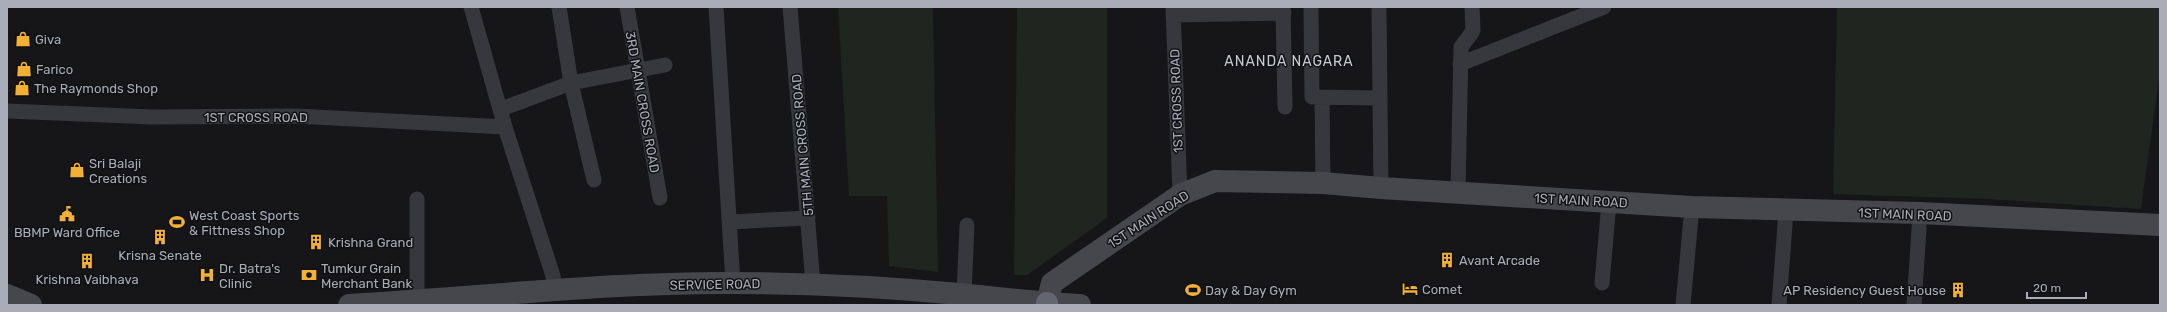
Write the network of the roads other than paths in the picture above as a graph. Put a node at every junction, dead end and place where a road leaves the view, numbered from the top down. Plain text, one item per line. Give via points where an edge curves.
1 (471, 7) edge
2 (559, 7) edge
3 (627, 7) edge
4 (716, 7) edge
5 (790, 7) edge
6 (1311, 7) edge
7 (1379, 7) edge
8 (1472, 7) edge
9 (1604, 7) edge
10 (1284, 10) edge
11 (1173, 11) edge
12 (1460, 64) junction
13 (665, 66) dead end
14 (637, 69) junction
15 (571, 83) junction
16 (1322, 98) junction
17 (1380, 98) junction
18 (1285, 106) dead end
19 (500, 109) junction
20 (7, 111) edge
21 (505, 127) junction
22 (594, 180) dead end
23 (1323, 183) junction
24 (1381, 188) junction
25 (1458, 193) junction
26 (1180, 195) junction
27 (660, 198) dead end
28 (417, 199) dead end
29 (1609, 202) junction
30 (1692, 207) junction
31 (1786, 211) junction
32 (1920, 213) junction
33 (808, 218) junction
34 (730, 222) junction
35 (967, 225) dead end
36 (2160, 225) edge
37 (733, 282) junction
38 (1602, 283) dead end
39 (813, 284) junction
40 (555, 289) junction
41 (964, 294) junction
42 (7, 296) edge
43 (417, 301) junction
44 (1047, 304) edge
45 (31, 305) edge
46 (349, 305) edge
47 (1080, 305) edge
48 (1683, 305) edge
49 (1779, 305) edge
50 (1914, 305) edge

1 - 19 street
2 - 15 street
3 - 14 street, 3RD MAIN CROSS ROAD
4 - 34 street
5 - 33 street, 5TH MAIN CROSS ROAD
6 - 16 street via 1312,97
7 - 17 street
8 - 12 street via 1473,31 1461,47
9 - 12 street
10 - 11 street
10 - 18 street
11 - 26 street, 1ST CROSS ROAD
12 - 25 street
13 - 14 street
14 - 15 street
14 - 27 street, 3RD MAIN CROSS ROAD
15 - 19 street
15 - 22 street
16 - 17 street
16 - 23 street
17 - 24 street
19 - 21 street
20 - 21 street, 1ST CROSS ROAD via 153,118 296,116
21 - 40 street
23 - 24 street, 1ST MAIN ROAD
23 - 26 street, 1ST MAIN ROAD via 1215,181
24 - 25 street, 1ST MAIN ROAD
25 - 29 street, 1ST MAIN ROAD
26 - 44 street, 1ST MAIN ROAD via 1052,283
28 - 43 street
29 - 30 street, 1ST MAIN ROAD
29 - 38 street
30 - 31 street, 1ST MAIN ROAD
30 - 48 street
31 - 32 street, 1ST MAIN ROAD
31 - 49 street
32 - 36 street, 1ST MAIN ROAD
32 - 50 street
33 - 34 street
33 - 39 street, 5TH MAIN CROSS ROAD
34 - 37 street
35 - 41 street
37 - 39 street, SERVICE ROAD
37 - 40 street, SERVICE ROAD
39 - 41 street, SERVICE ROAD
40 - 43 street, SERVICE ROAD
41 - 44 street, SERVICE ROAD
42 - 45 street
43 - 46 street, SERVICE ROAD
44 - 47 street, SERVICE ROAD

